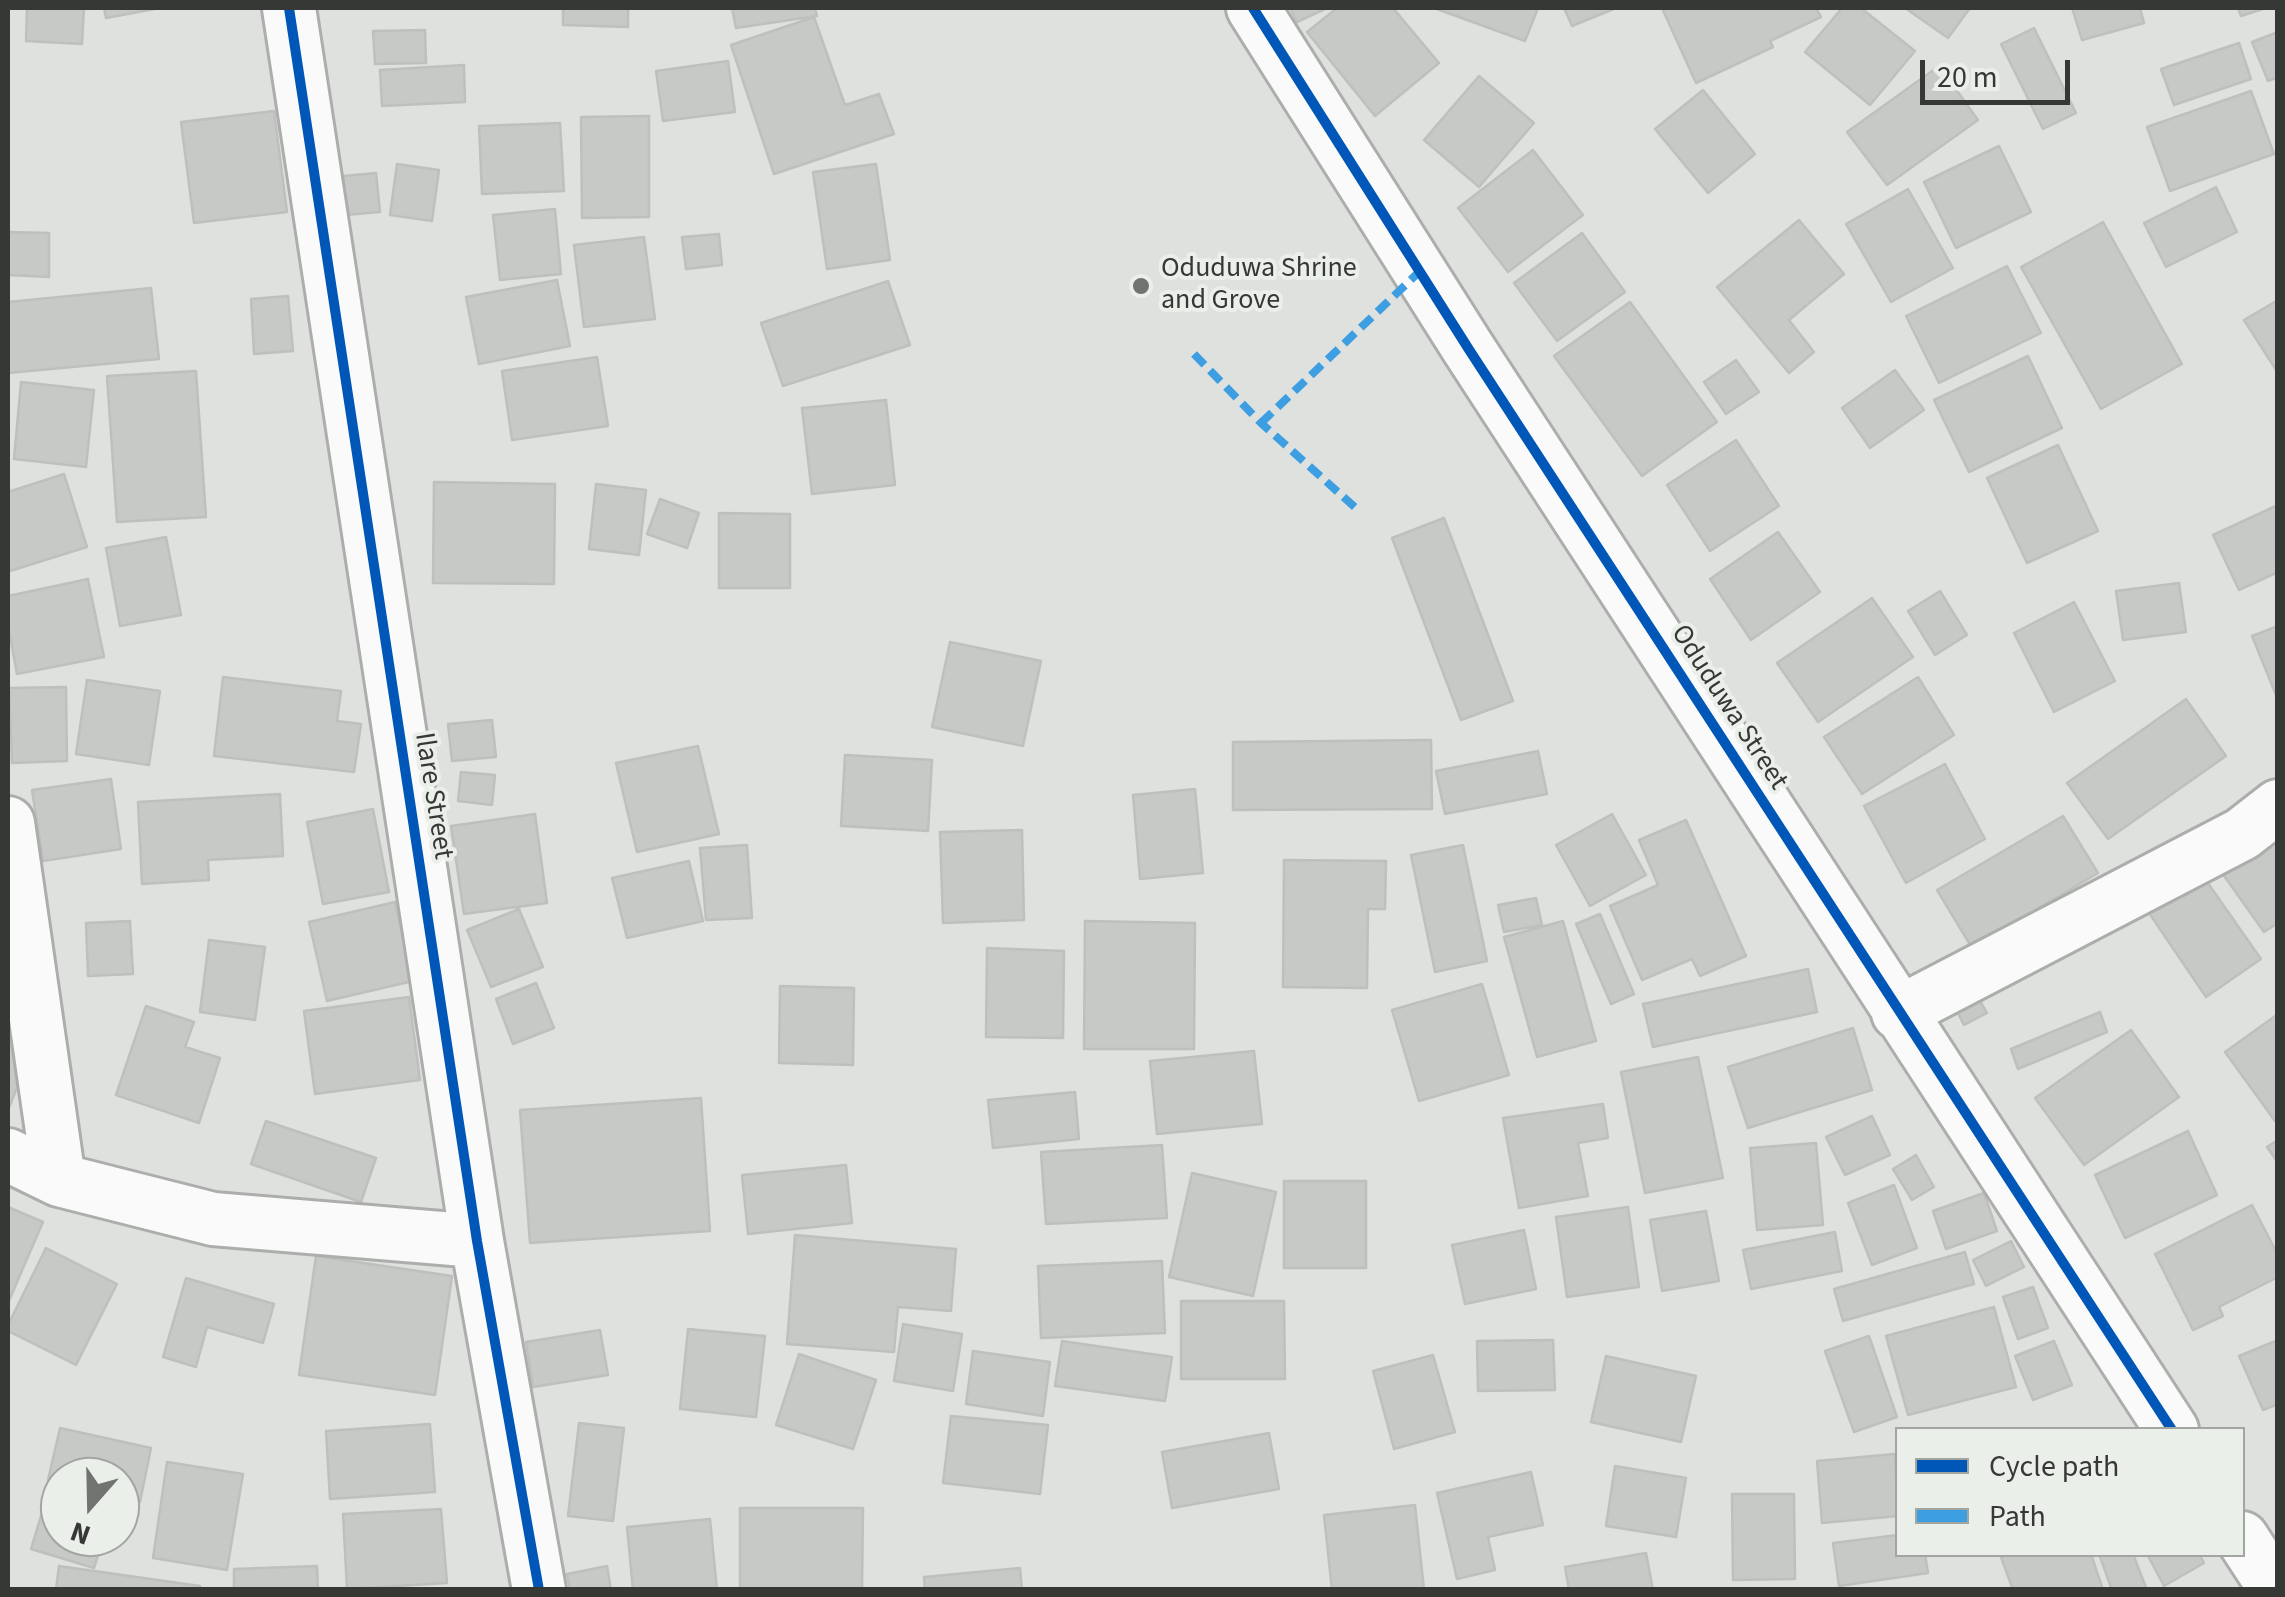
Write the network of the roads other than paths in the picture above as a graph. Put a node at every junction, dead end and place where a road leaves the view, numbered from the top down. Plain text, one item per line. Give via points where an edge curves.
1 (289, 8) edge
2 (1253, 8) edge
3 (2278, 806) edge
4 (8, 823) edge
5 (1898, 1013) junction
6 (8, 1156) edge
7 (59, 1180) junction
8 (476, 1241) junction
9 (2170, 1427) edge
10 (2245, 1543) edge
11 (539, 1590) edge
12 (2276, 1590) edge

1 - 8 street, Ilare Street
2 - 5 street, Oduduwa Street
3 - 5 street via 2242,834
4 - 7 street
5 - 9 street, Oduduwa Street
6 - 7 street
7 - 8 street via 213,1219
8 - 11 street, Ilare Street
10 - 12 street

